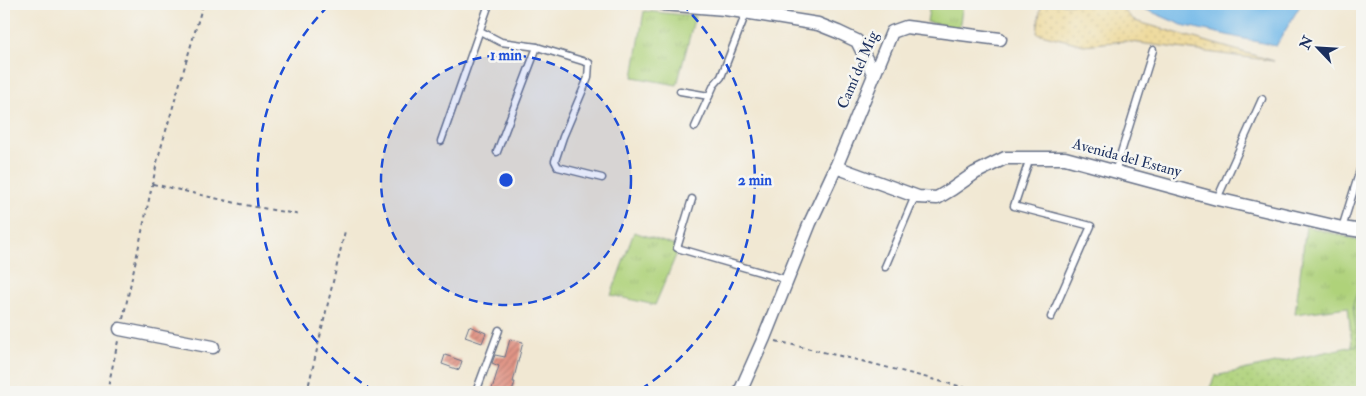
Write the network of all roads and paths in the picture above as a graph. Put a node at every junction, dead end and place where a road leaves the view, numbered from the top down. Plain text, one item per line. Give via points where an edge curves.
1 (204, 4) edge
2 (489, 4) edge
3 (663, 4) edge
4 (746, 13) junction
5 (480, 31) junction
6 (1000, 39) dead end
7 (537, 47) junction
8 (1153, 50) dead end
9 (874, 75) junction
10 (680, 91) dead end
11 (709, 96) junction
12 (1262, 99) dead end
13 (695, 127) dead end
14 (441, 141) dead end
15 (497, 152) dead end
16 (1030, 158) junction
17 (1362, 164) edge
18 (836, 167) junction
19 (1115, 172) junction
20 (602, 178) dead end
21 (153, 184) junction
22 (915, 196) junction
23 (692, 199) dead end
24 (1217, 199) junction
25 (301, 215) dead end
26 (1342, 228) junction
27 (345, 231) dead end
28 (1362, 231) edge
29 (886, 267) dead end
30 (788, 280) junction
31 (1051, 316) dead end
32 (120, 330) junction
33 (500, 330) dead end
34 (764, 338) junction
35 (213, 347) dead end
36 (107, 392) edge
37 (307, 392) edge
38 (476, 392) edge
39 (740, 392) edge
40 (982, 392) edge

1 - 21 path
2 - 5 lane
3 - 4 street
4 - 9 street via 818,24 857,41
4 - 11 lane via 721,77
5 - 7 lane via 501,42
5 - 14 lane
6 - 9 street, Camí del Mig via 906,28 892,32
7 - 15 lane
7 - 20 lane via 589,63 588,78 555,161 558,168
8 - 19 lane
9 - 18 street, Camí del Mig
10 - 11 lane
11 - 13 lane
12 - 24 lane
16 - 19 street, Avenida del Estany via 1065,158
16 - 22 street, Avenida del Estany via 1005,158 975,172 937,198
16 - 31 lane via 1014,206 1091,226
17 - 26 lane
18 - 22 street, Avenida del Estany
18 - 30 street, Camí del Mig
19 - 24 street, Avenida del Estany
21 - 25 path
21 - 32 path
22 - 29 lane
23 - 30 lane via 677,248
24 - 26 street, Avenida del Estany
26 - 28 street, Avenida del Estany
27 - 37 path
30 - 34 street, Camí del Mig
32 - 35 street
32 - 36 path
33 - 38 lane
34 - 39 street, Camí del Mig
34 - 40 path

